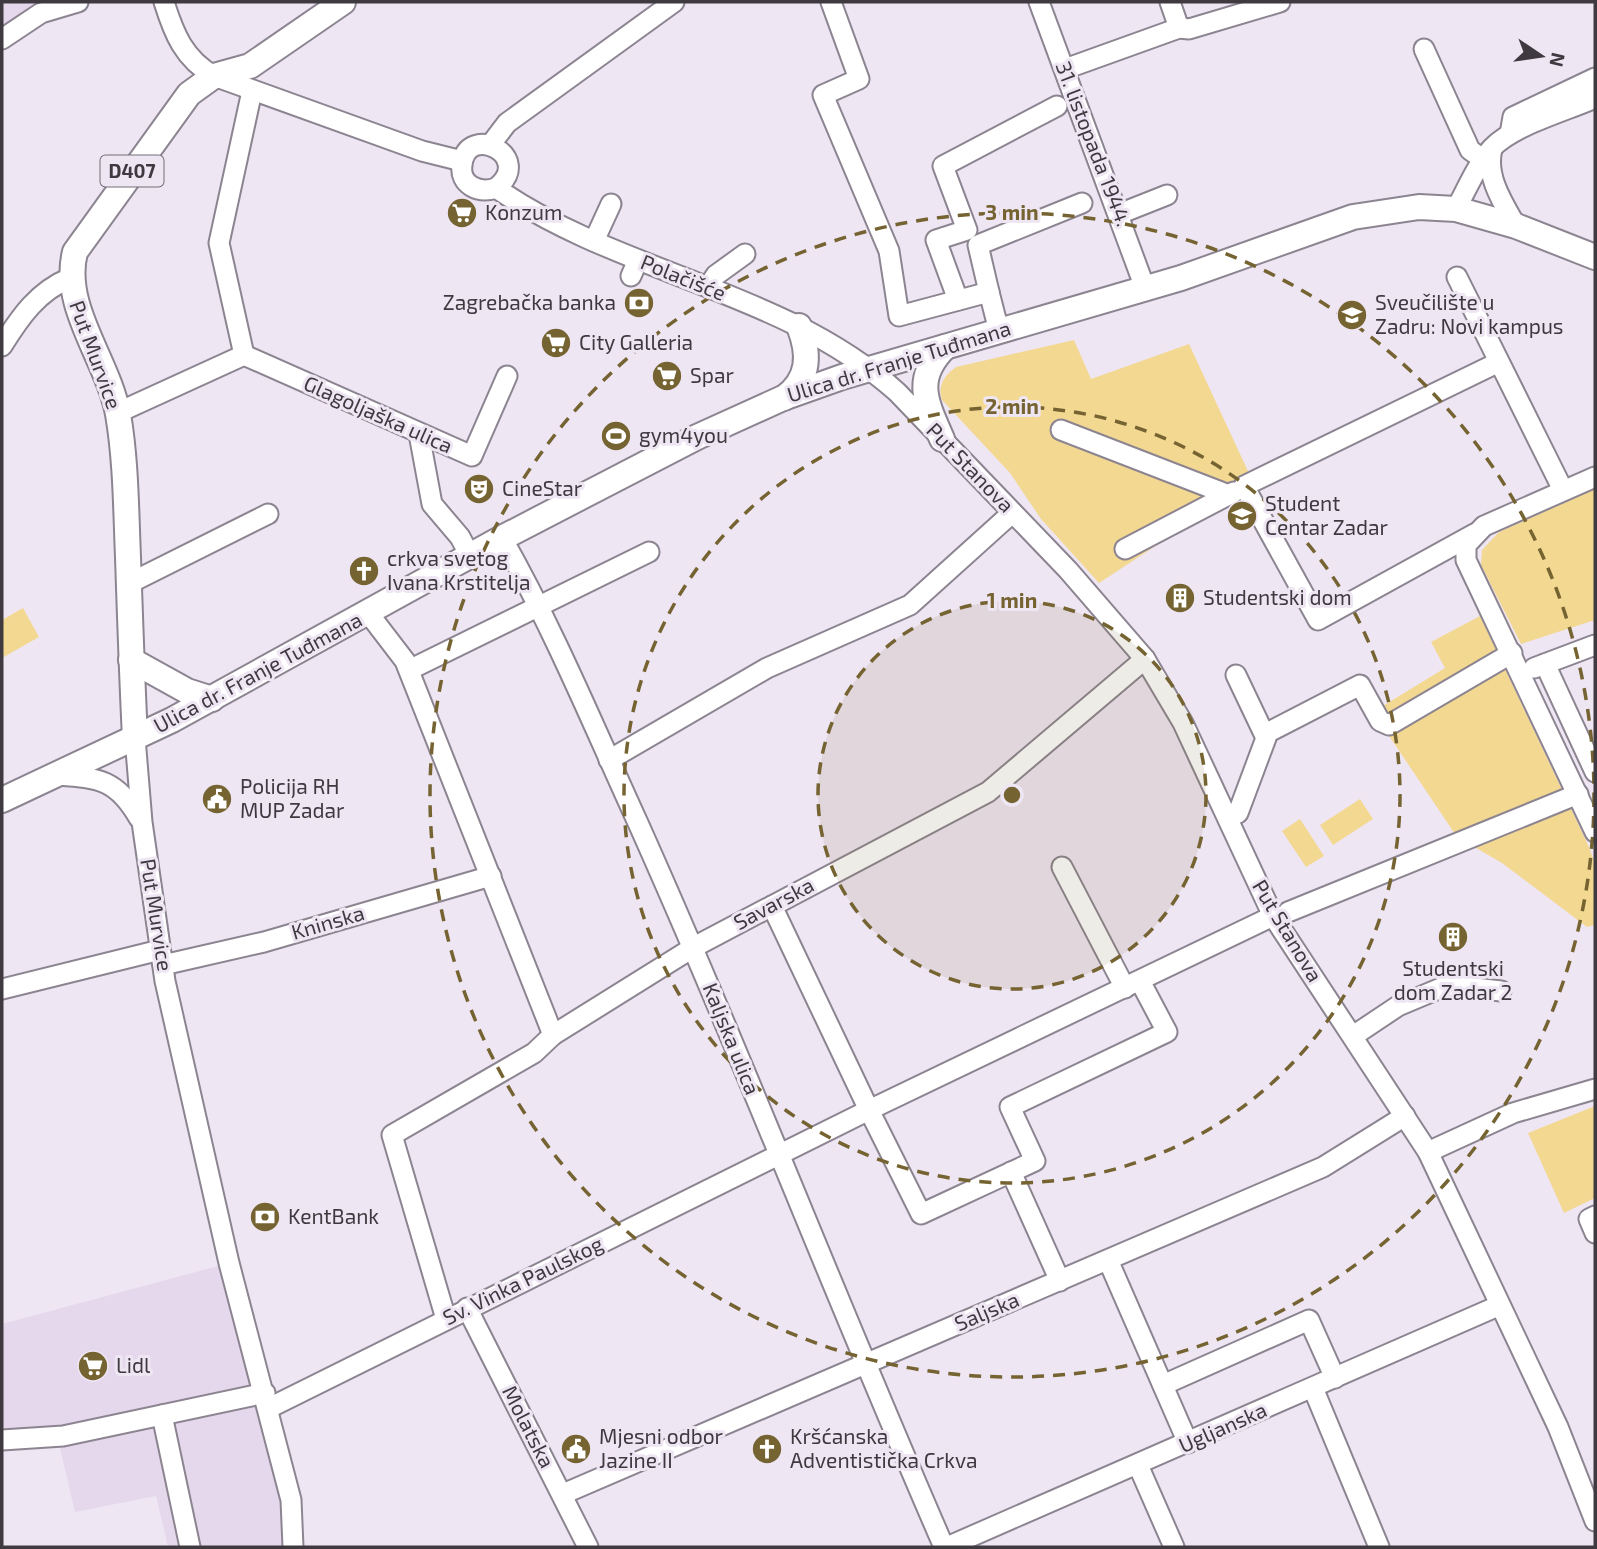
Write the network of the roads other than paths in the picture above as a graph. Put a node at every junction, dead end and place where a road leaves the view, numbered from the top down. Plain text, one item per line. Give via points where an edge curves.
1 (78, 2) edge
2 (164, 2) edge
3 (343, 2) edge
4 (674, 2) edge
5 (831, 2) edge
6 (1039, 2) edge
7 (1170, 2) edge
8 (1280, 2) edge
9 (1179, 29) junction
10 (2, 39) edge
11 (1424, 49) dead end
12 (1065, 69) junction
13 (214, 76) junction
14 (1595, 78) edge
15 (252, 91) junction
16 (1595, 98) edge
17 (1057, 106) dead end
18 (1510, 134) junction
19 (491, 144) junction
20 (1488, 154) junction
21 (462, 161) junction
22 (496, 188) junction
23 (1167, 195) dead end
24 (1082, 203) dead end
25 (611, 204) dead end
26 (1456, 209) junction
27 (1119, 214) junction
28 (1516, 226) junction
29 (594, 241) junction
30 (745, 254) dead end
31 (1595, 257) edge
32 (1457, 277) dead end
33 (70, 278) junction
34 (708, 287) junction
35 (1145, 288) junction
36 (989, 292) junction
37 (958, 300) junction
38 (799, 326) junction
39 (999, 331) junction
40 (3, 343) edge
41 (945, 347) junction
42 (244, 355) junction
43 (1497, 363) junction
44 (870, 368) junction
45 (507, 376) dead end
46 (783, 398) junction
47 (117, 413) junction
48 (1061, 430) dead end
49 (419, 434) junction
50 (942, 439) junction
51 (1595, 477) edge
52 (1563, 490) junction
53 (1237, 491) junction
54 (1012, 513) junction
55 (268, 514) dead end
56 (1474, 534) junction
57 (502, 538) junction
58 (1125, 549) dead end
59 (649, 552) dead end
60 (470, 556) junction
61 (128, 584) junction
62 (539, 606) junction
63 (369, 614) junction
64 (1595, 645) edge
65 (1512, 653) junction
66 (1145, 659) junction
67 (131, 660) junction
68 (1545, 664) junction
69 (409, 670) junction
70 (1521, 673) junction
71 (1236, 675) dead end
72 (212, 699) junction
73 (1265, 734) junction
74 (135, 738) junction
75 (609, 760) junction
76 (1595, 772) edge
77 (58, 775) junction
78 (1578, 794) junction
79 (2, 800) edge
80 (1238, 813) dead end
81 (142, 822) junction
82 (1595, 832) edge
83 (1062, 867) dead end
84 (491, 876) junction
85 (772, 906) junction
86 (1281, 914) junction
87 (694, 947) junction
88 (162, 957) junction
89 (1132, 984) junction
90 (2, 989) edge
91 (1501, 991) dead end
92 (553, 1035) junction
93 (1353, 1037) junction
94 (1595, 1089) edge
95 (869, 1110) junction
96 (1405, 1116) junction
97 (1427, 1152) junction
98 (779, 1157) junction
99 (1011, 1171) junction
100 (1595, 1216) edge
101 (1595, 1233) edge
102 (1108, 1260) junction
103 (1060, 1281) junction
104 (1498, 1306) junction
105 (467, 1308) junction
106 (446, 1319) junction
107 (864, 1364) junction
108 (1335, 1378) junction
109 (1163, 1385) junction
110 (1313, 1388) junction
111 (267, 1401) junction
112 (162, 1415) junction
113 (2, 1440) edge
114 (1188, 1443) junction
115 (1138, 1465) junction
116 (563, 1494) junction
117 (1595, 1521) edge
118 (190, 1547) edge
119 (293, 1547) edge
120 (588, 1547) edge
121 (945, 1547) edge
122 (1174, 1547) edge
123 (1380, 1547) edge

1 - 10 street via 41,13
2 - 13 street via 183,50
3 - 13 main road, D407 via 250,66
4 - 19 street via 507,123
5 - 37 street via 859,79 823,95 889,251 899,316
6 - 12 street, 31. listopada 1944.
7 - 9 street
8 - 9 street
9 - 12 street
11 - 20 street via 1470,150
12 - 27 street, 31. listopada 1944.
13 - 15 street
13 - 33 main road, D407 via 189,94 82,239
14 - 18 street via 1513,117
15 - 21 street
15 - 42 street via 219,243
16 - 18 street
17 - 37 street via 943,166 967,230 936,240
18 - 20 street
19 - 21 street via 470,149
19 - 22 street via 503,153 508,168
20 - 26 street
20 - 28 street via 1500,198
21 - 22 street, Polačišće via 463,176 473,188
22 - 29 street, Polačišće
23 - 27 street
24 - 36 street via 978,245
25 - 29 street
26 - 28 main road, Ulica dr. Franje Tuđmana
26 - 35 main road, Ulica dr. Franje Tuđmana via 1419,207 1353,217
27 - 35 street, 31. listopada 1944.
28 - 31 main road, Ulica dr. Franje Tuđmana
29 - 34 street, Polačišće via 634,268
30 - 34 street via 716,275
32 - 43 street
33 - 40 street via 44,291
33 - 47 main road, Put Murvice
34 - 38 street, Polačišće
35 - 39 main road, Ulica dr. Franje Tuđmana
36 - 37 street
36 - 39 street
38 - 44 street, Polačišće
38 - 46 main road via 807,364 795,389
39 - 41 main road, Ulica dr. Franje Tuđmana
41 - 44 main road, Ulica dr. Franje Tuđmana
41 - 50 main road via 928,368 924,391
42 - 47 street
42 - 49 street, Glagoljaška ulica
43 - 52 street
43 - 53 street
44 - 46 main road, Ulica dr. Franje Tuđmana
44 - 50 street, Put Stanova
45 - 49 street, Glagoljaška ulica via 472,456
46 - 57 main road, Ulica dr. Franje Tuđmana
47 - 61 main road, Put Murvice via 124,465
48 - 53 street
49 - 60 street via 432,504
50 - 54 street, Put Stanova
51 - 52 street
52 - 56 street
53 - 56 street via 1318,620
53 - 58 street
54 - 66 street, Put Stanova
54 - 75 street via 910,605 767,668
55 - 61 street
56 - 65 street via 1466,545 1466,560
57 - 60 main road, Ulica dr. Franje Tuđmana
57 - 62 street, Kaljska ulica
59 - 62 street
60 - 63 main road, Ulica dr. Franje Tuđmana
61 - 67 main road, Put Murvice
62 - 69 street
62 - 75 street, Kaljska ulica
63 - 69 street
63 - 72 main road, Ulica dr. Franje Tuđmana
64 - 68 street
65 - 70 street
65 - 73 street via 1389,725 1380,721 1360,685
66 - 85 street, Savarska via 988,792
66 - 86 street, Put Stanova
67 - 72 main road via 187,691
67 - 74 main road, Put Murvice
68 - 70 street
68 - 76 street
69 - 84 street
70 - 78 street
71 - 73 street
72 - 74 main road, Ulica dr. Franje Tuđmana
73 - 80 street
74 - 77 main road, Ulica dr. Franje Tuđmana
74 - 81 street, Put Murvice
75 - 87 street, Kaljska ulica
77 - 79 main road, Ulica dr. Franje Tuđmana
77 - 81 street via 108,782 126,796
78 - 82 street
78 - 86 street, Sv. Vinka Paulskog
81 - 88 street, Put Murvice
83 - 89 street
84 - 88 street, Kninska via 264,942
84 - 92 street
85 - 87 street, Savarska
85 - 95 street
86 - 89 street, Sv. Vinka Paulskog
86 - 93 street, Put Stanova
87 - 92 street, Savarska
87 - 98 street, Kaljska ulica
88 - 90 street, Kninska
88 - 111 street, Put Murvice via 229,1263
89 - 95 street, Sv. Vinka Paulskog
89 - 99 street via 1167,1032 1010,1107 1035,1161
91 - 93 street via 1448,985 1398,1006
92 - 106 street, Savarska via 534,1053 392,1135
93 - 96 street, Put Stanova
94 - 97 street via 1513,1113
95 - 98 street, Sv. Vinka Paulskog
95 - 99 street via 920,1214
96 - 97 street, Put Stanova
96 - 102 street, Saljska via 1323,1167
97 - 104 street, Put Stanova
98 - 105 street, Sv. Vinka Paulskog
98 - 107 street, Kaljska ulica
99 - 103 street
100 - 101 street via 1589,1219
102 - 103 street, Saljska
102 - 109 street
103 - 107 street, Saljska
104 - 108 street, Ugljanska
104 - 117 street, Put Stanova via 1558,1427
105 - 106 street, Sv. Vinka Paulskog
105 - 116 street, Molatska
106 - 111 street, Sv. Vinka Paulskog
107 - 116 street, Saljska
107 - 121 street, Kaljska ulica
108 - 109 street via 1309,1320
108 - 110 street, Ugljanska
109 - 114 street
110 - 114 street, Ugljanska
110 - 123 street
111 - 112 street, Sv. Vinka Paulskog
111 - 119 street, Put Murvice via 291,1500
112 - 113 street, Sv. Vinka Paulskog via 63,1436
112 - 118 street
114 - 115 street, Ugljanska
115 - 121 street, Ugljanska
115 - 122 street
116 - 120 street, Molatska

